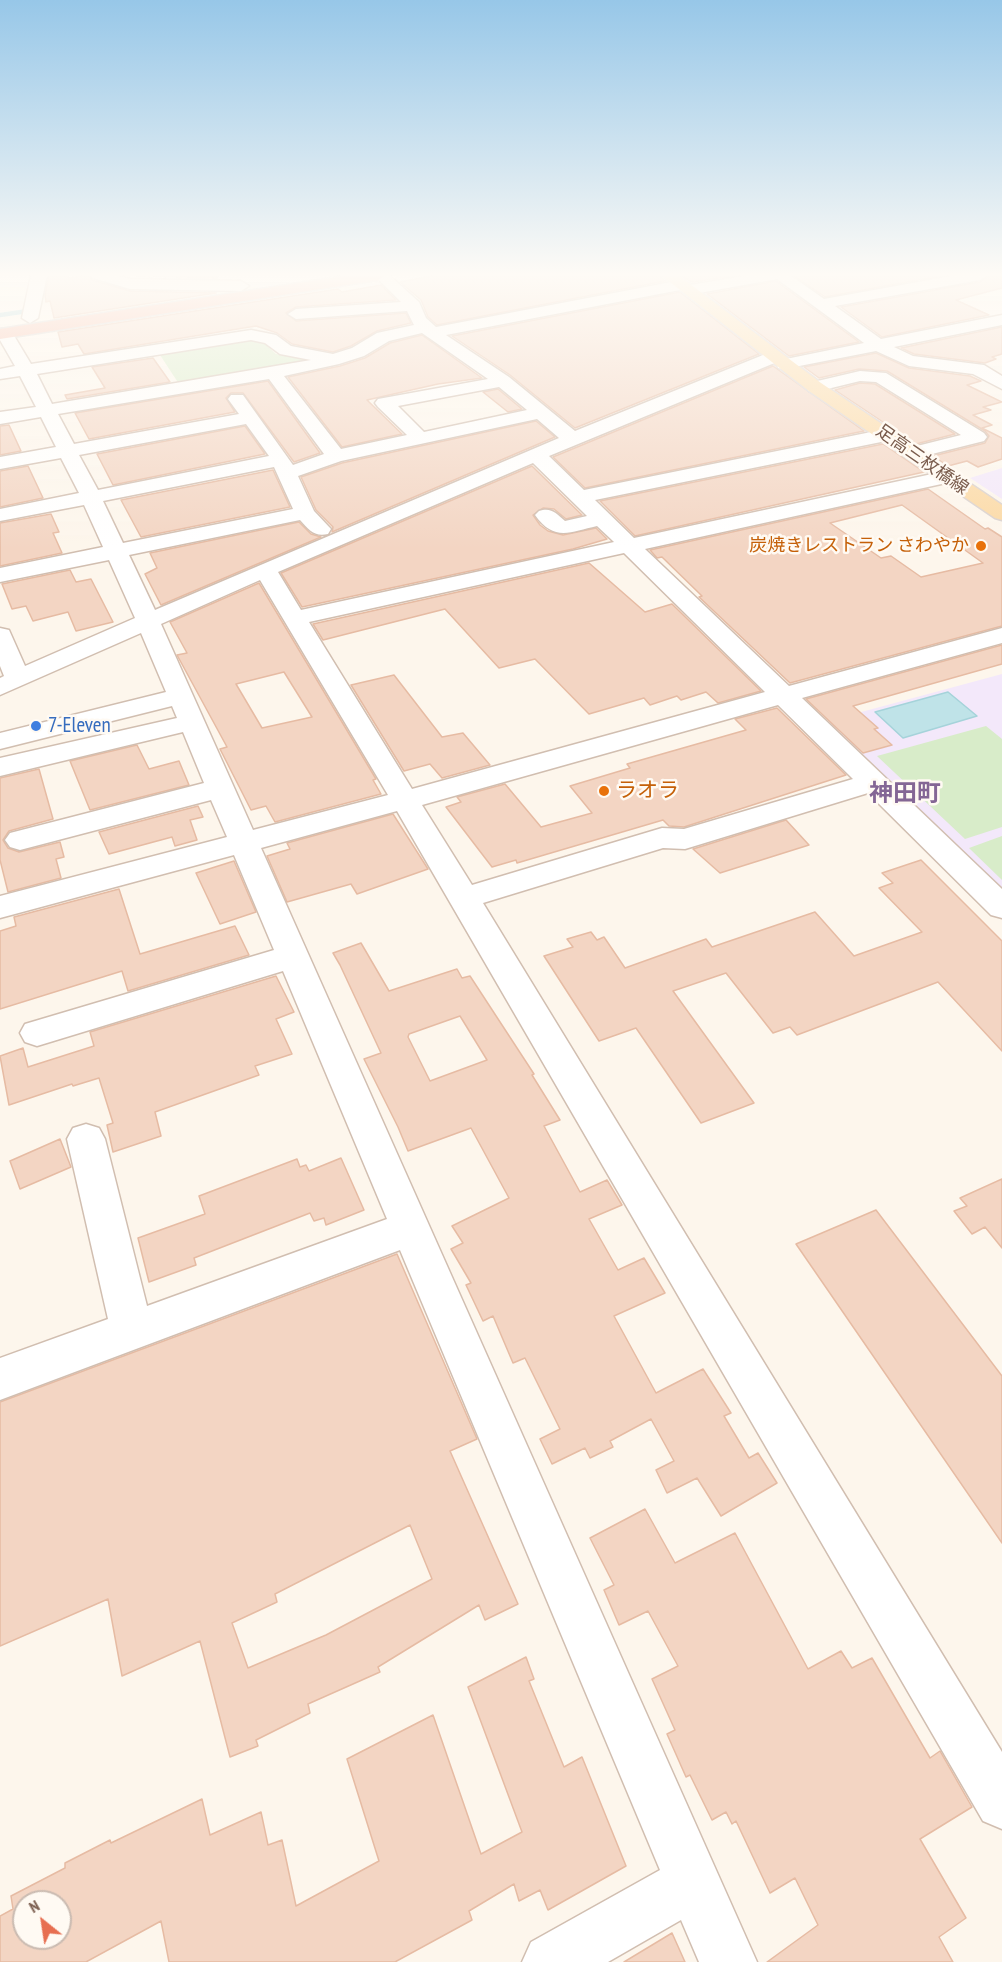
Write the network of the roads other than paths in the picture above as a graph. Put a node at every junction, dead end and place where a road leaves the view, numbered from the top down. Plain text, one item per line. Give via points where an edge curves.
1 (24, 367) edge
2 (48, 367) edge
3 (303, 367) edge
4 (482, 367) edge
5 (764, 367) edge
6 (787, 367) edge
7 (954, 367) edge
8 (26, 370) junction
9 (273, 373) junction
10 (0, 374) edge
11 (224, 380) junction
12 (503, 381) junction
13 (1002, 384) edge
14 (815, 387) junction
15 (47, 410) junction
16 (541, 413) junction
17 (0, 418) edge
18 (250, 418) junction
19 (886, 435) junction
20 (419, 437) junction
21 (571, 438) junction
22 (66, 451) junction
23 (912, 453) junction
24 (535, 454) junction
25 (336, 456) junction
26 (0, 463) edge
27 (284, 467) junction
28 (946, 477) junction
29 (579, 497) junction
30 (91, 498) junction
31 (305, 513) junction
32 (1002, 514) edge
33 (0, 515) edge
34 (546, 515) dead end
35 (602, 519) junction
36 (332, 541) junction
37 (629, 546) junction
38 (116, 552) junction
39 (265, 569) junction
40 (0, 575) edge
41 (295, 618) junction
42 (148, 621) junction
43 (1002, 635) edge
44 (1, 639) edge
45 (9, 683) edge
46 (783, 695) junction
47 (186, 709) junction
48 (0, 754) edge
49 (873, 782) junction
50 (221, 788) junction
51 (405, 800) junction
52 (21, 840) dead end
53 (245, 841) junction
54 (464, 898) junction
55 (0, 907) edge
56 (1002, 907) edge
57 (294, 956) junction
58 (37, 1033) dead end
59 (86, 1138) dead end
60 (412, 1228) junction
61 (132, 1331) junction
62 (0, 1379) edge
63 (1002, 1802) edge
64 (694, 1882) junction
65 (551, 1962) edge
66 (728, 1962) edge

1 - 8 street
2 - 8 street
3 - 9 street
4 - 12 street
5 - 21 street
6 - 14 main road, 足高三枚橋線
7 - 13 street via 978,369
8 - 10 street
8 - 15 street
9 - 11 street
9 - 25 street
11 - 15 street
11 - 18 street
12 - 16 street
12 - 20 street via 384,404
14 - 19 main road, 足高三枚橋線
14 - 23 street via 860,376 880,377 977,437
15 - 17 street
15 - 22 street
16 - 20 street
16 - 21 street
18 - 22 street
18 - 27 street
19 - 23 main road, 足高三枚橋線
19 - 29 street
20 - 25 street
21 - 24 street
22 - 26 street
22 - 30 street
23 - 28 main road, 足高三枚橋線
24 - 29 street
24 - 36 street
25 - 27 street
27 - 30 street
27 - 31 street
28 - 32 main road, 足高三枚橋線
28 - 37 street
29 - 35 street
30 - 33 street
30 - 38 street
31 - 36 street
31 - 38 street
34 - 35 street via 561,528
35 - 37 street
36 - 39 street
37 - 41 street
37 - 46 street
38 - 40 street
38 - 42 street
39 - 41 street
39 - 42 street
41 - 51 street
42 - 45 street
42 - 47 street
43 - 46 street
44 - 45 street
46 - 49 street
46 - 51 street
47 - 48 street
47 - 50 street
49 - 54 street via 686,839 662,838
49 - 56 street
50 - 52 street
50 - 53 street
51 - 53 street
51 - 54 street
53 - 55 street
53 - 57 street
54 - 63 street
57 - 58 street
57 - 60 street
59 - 61 street
60 - 61 street
60 - 64 street
61 - 62 street
64 - 65 street
64 - 66 street

